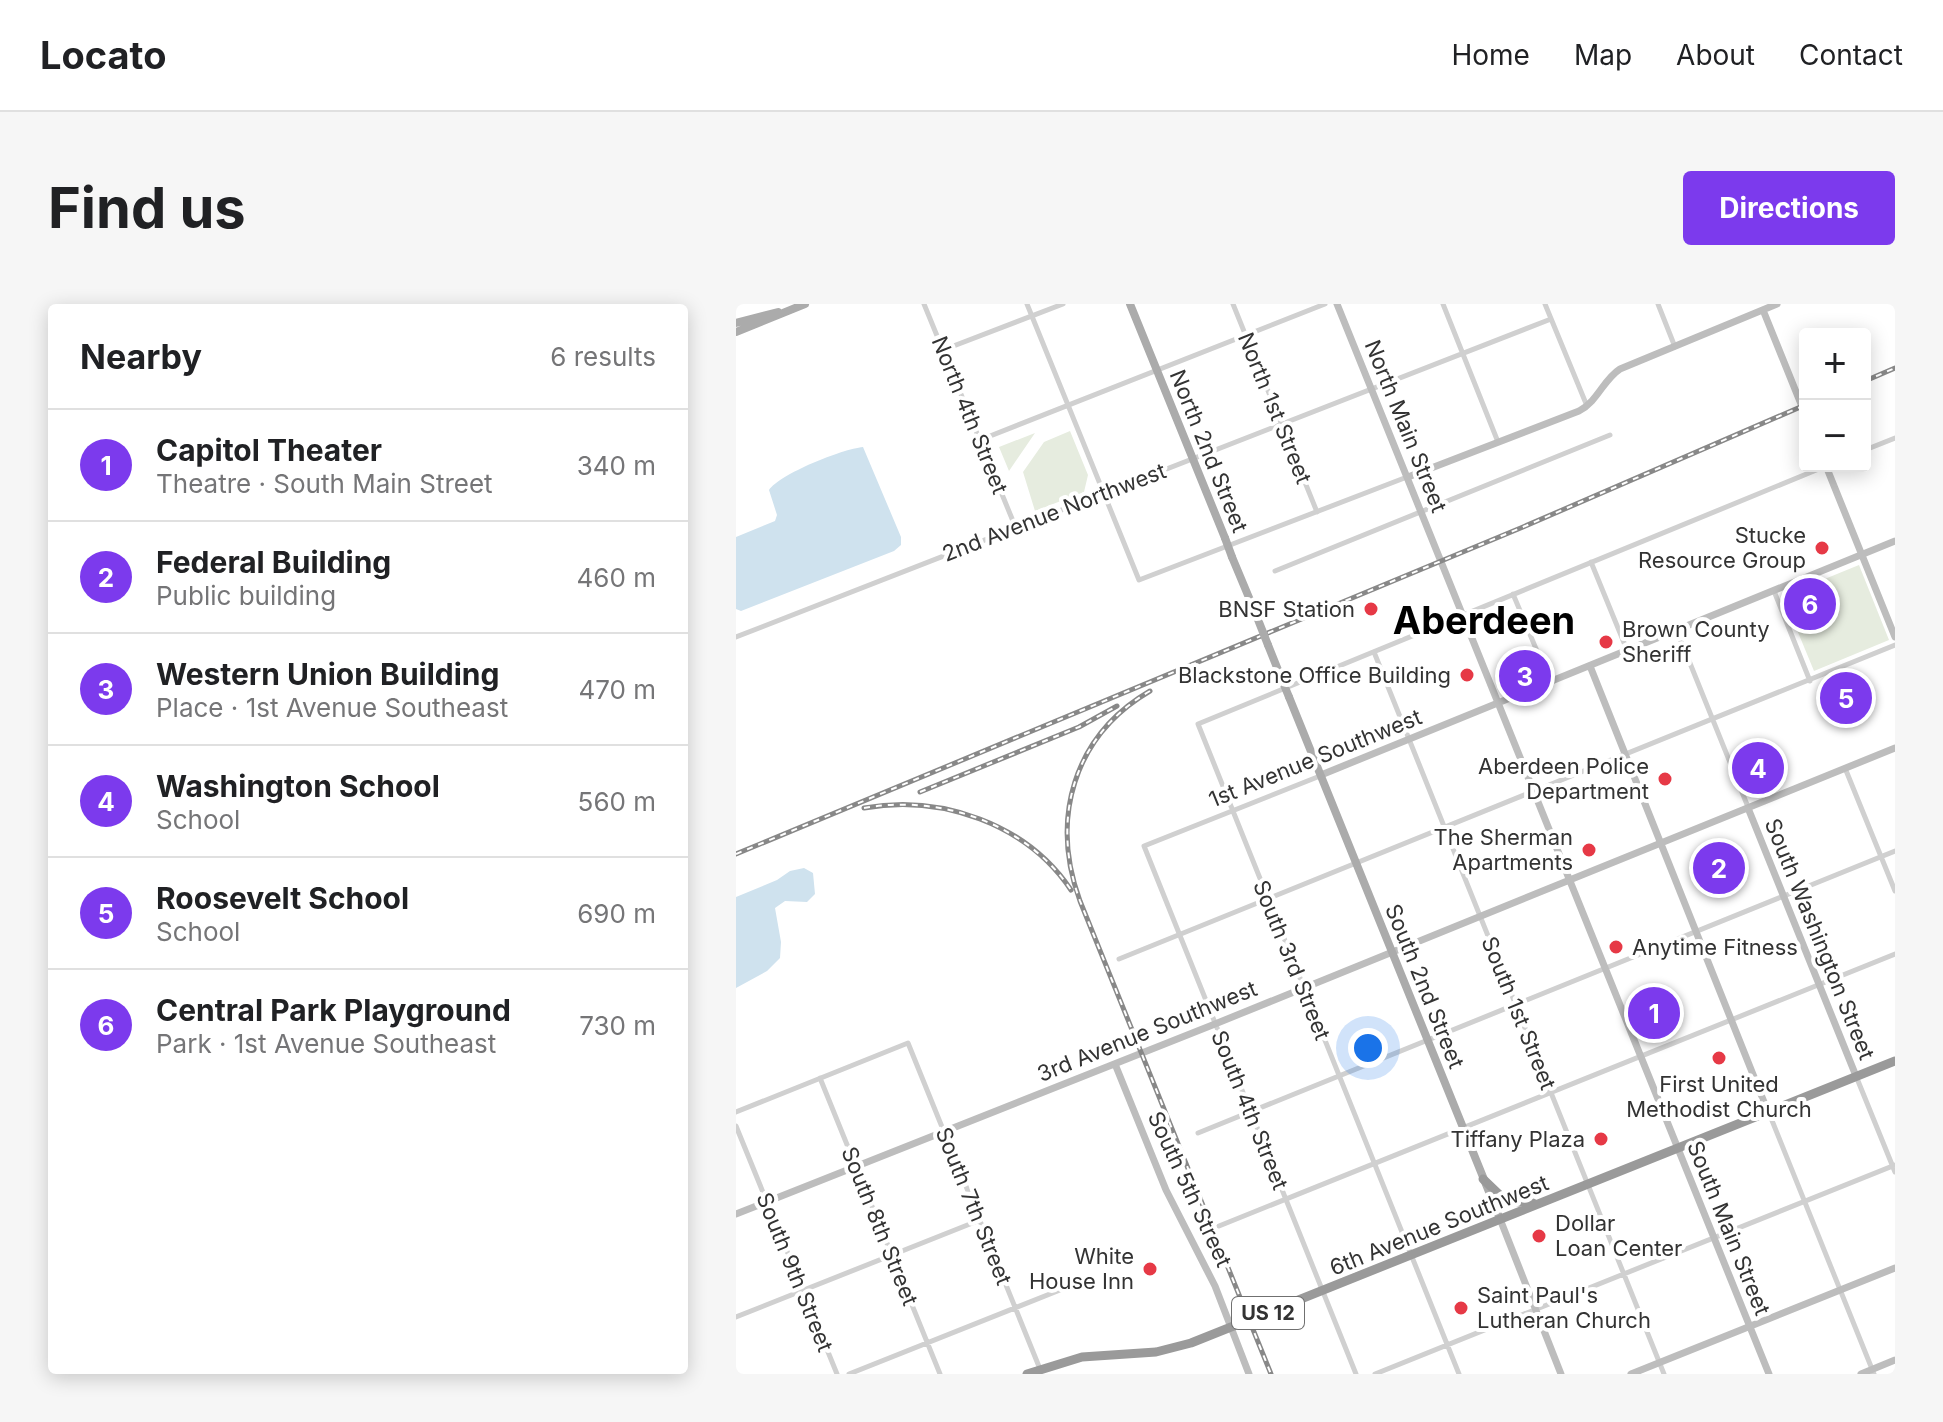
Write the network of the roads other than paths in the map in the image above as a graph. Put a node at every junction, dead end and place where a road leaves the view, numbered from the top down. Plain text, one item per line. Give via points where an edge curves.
1 (805, 304) edge
2 (924, 304) edge
3 (1027, 304) edge
4 (1063, 304) edge
5 (1130, 304) edge
6 (1233, 304) edge
7 (1325, 304) edge
8 (1337, 304) edge
9 (1443, 304) edge
10 (1545, 304) edge
11 (1658, 304) edge
12 (1777, 304) edge
13 (1762, 307) edge
14 (1032, 316) junction
15 (1551, 319) junction
16 (736, 323) edge
17 (736, 332) edge
18 (1245, 335) junction
19 (1675, 347) junction
20 (943, 350) junction
21 (1463, 353) junction
22 (1157, 370) junction
23 (1372, 388) junction
24 (1799, 400) edge
25 (1068, 405) junction
26 (1587, 407) junction
27 (1281, 423) junction
28 (1610, 435) dead end
29 (1895, 438) edge
30 (980, 440) junction
31 (1498, 442) junction
32 (1871, 448) edge
33 (1192, 458) junction
34 (1811, 472) edge
35 (1828, 472) edge
36 (1408, 477) junction
37 (1103, 492) junction
38 (1317, 512) junction
39 (1422, 512) junction
40 (1015, 526) junction
41 (1895, 541) edge
42 (1862, 555) junction
43 (1442, 561) joint
44 (1591, 562) junction
45 (1275, 571) dead end
46 (1774, 591) junction
47 (1513, 594) junction
48 (1255, 612) joint
49 (1464, 615) junction
50 (1677, 631) junction
51 (736, 637) edge
52 (1895, 637) edge
53 (1895, 645) edge
54 (1627, 651) junction
55 (1374, 652) junction
56 (1590, 666) junction
57 (1810, 681) junction
58 (1550, 682) junction
59 (1499, 703) junction
60 (1713, 721) junction
61 (1409, 740) junction
62 (1895, 748) edge
63 (1625, 755) junction
64 (1845, 768) junction
65 (1321, 775) junction
66 (1535, 792) junction
67 (1748, 808) junction
68 (1232, 811) junction
69 (1444, 828) junction
70 (1661, 843) junction
71 (1144, 846) joint
72 (1895, 851) edge
73 (1881, 857) junction
74 (1356, 864) junction
75 (1570, 880) junction
76 (1895, 891) edge
77 (1783, 897) junction
78 (1268, 899) junction
79 (1480, 916) junction
80 (1696, 932) junction
81 (1180, 934) junction
82 (1392, 951) junction
83 (1895, 954) edge
84 (1119, 959) dead end
85 (1606, 969) junction
86 (1819, 986) junction
87 (1303, 987) junction
88 (1516, 1005) junction
89 (1732, 1021) junction
90 (1215, 1024) junction
91 (1428, 1041) junction
92 (1642, 1057) junction
93 (1895, 1061) edge
94 (1115, 1064) junction
95 (1339, 1076) junction
96 (1856, 1076) junction
97 (820, 1078) junction
98 (1551, 1093) junction
99 (736, 1112) edge
100 (1251, 1112) junction
101 (1768, 1112) junction
102 (736, 1126) edge
103 (1463, 1129) junction
104 (944, 1132) junction
105 (1198, 1133) dead end
106 (1678, 1148) junction
107 (1374, 1165) junction
108 (856, 1167) junction
109 (1894, 1167) edge
110 (1483, 1179) junction
111 (1588, 1184) junction
112 (1286, 1200) junction
113 (1804, 1201) junction
114 (767, 1202) junction
115 (1545, 1202) junction
116 (736, 1214) edge
117 (1500, 1219) junction
118 (980, 1220) junction
119 (1219, 1226) dead end
120 (1714, 1237) junction
121 (891, 1255) junction
122 (1411, 1255) junction
123 (1895, 1268) edge
124 (1624, 1274) junction
125 (1070, 1286) dead end
126 (802, 1290) junction
127 (1840, 1290) junction
128 (1323, 1291) junction
129 (1016, 1308) junction
130 (1535, 1310) junction
131 (736, 1317) edge
132 (1232, 1327) junction
133 (1750, 1327) junction
134 (927, 1343) junction
135 (1447, 1345) junction
136 (1895, 1360) edge
137 (1659, 1362) junction
138 (1040, 1369) junction
139 (1873, 1372) edge
140 (837, 1374) edge
141 (849, 1374) edge
142 (940, 1374) edge
143 (1027, 1374) edge
144 (1249, 1374) edge
145 (1356, 1374) edge
146 (1375, 1374) edge
147 (1459, 1374) edge
148 (1561, 1374) edge
149 (1631, 1374) edge
150 (1664, 1374) edge
151 (1769, 1374) edge
152 (1861, 1374) edge

1 - 16 main road
1 - 17 main road
2 - 20 street, North 4th Street
3 - 14 street
4 - 14 street
5 - 22 main road, North 2nd Street
6 - 18 street, North 1st Street
7 - 18 street
8 - 23 street, North Main Street
9 - 21 street
10 - 15 street
11 - 19 street
12 - 13 street
13 - 19 street
13 - 24 street
14 - 20 street
14 - 25 street
15 - 21 street, 2nd Avenue Northwest
15 - 26 street
18 - 22 street
18 - 27 street, North 1st Street
19 - 26 street via 1615,372
20 - 30 street, North 4th Street
21 - 23 street, 2nd Avenue Northwest
21 - 31 street
22 - 25 street
22 - 33 main road, North 2nd Street
23 - 27 street, 2nd Avenue Northwest
23 - 36 street, North Main Street
25 - 30 street
25 - 37 street
26 - 31 street
27 - 33 street, 2nd Avenue Northwest
27 - 38 street, North 1st Street
28 - 39 street
29 - 32 street
30 - 40 street, North 4th Street
31 - 36 street
33 - 37 street, 2nd Avenue Northwest
33 - 48 main road, North 2nd Street, bridge
34 - 44 street
35 - 42 street
36 - 38 street
36 - 39 street, North Main Street
37 - 38 street via 1139,580
37 - 40 street, 2nd Avenue Northwest
39 - 43 street, North Main Street
39 - 45 street
40 - 51 street, 2nd Avenue Northwest
41 - 42 street, 1st Avenue Southwest
42 - 46 street, 1st Avenue Southwest
42 - 52 street
43 - 49 street, South Main Street
44 - 47 street
44 - 54 street
46 - 50 street, 1st Avenue Southwest
46 - 57 street
47 - 49 street
47 - 58 street
48 - 65 main road, South 2nd Street, bridge
49 - 55 street
49 - 59 street, South Main Street
50 - 54 street, 1st Avenue Southwest
50 - 60 street, South Washington Street
53 - 57 street
54 - 56 street, 1st Avenue Southwest
55 - 61 street, South 1st Street
55 - 68 street, South 3rd Street via 1198,724
56 - 58 street, 1st Avenue Southwest
56 - 63 street
57 - 60 street
58 - 59 street, 1st Avenue Southwest
59 - 61 street, 1st Avenue Southwest
59 - 66 street, South Main Street
60 - 63 street
60 - 67 street, South Washington Street
61 - 65 street, 1st Avenue Southwest
61 - 69 street, South 1st Street
62 - 64 street, 3rd Avenue Southwest
63 - 66 street
63 - 70 street
64 - 67 street, 3rd Avenue Southwest
64 - 73 street
65 - 68 street, 1st Avenue Southwest
65 - 74 main road, South 2nd Street
66 - 69 street
66 - 75 street, South Main Street
67 - 70 street, 3rd Avenue Southwest
67 - 77 street, South Washington Street
68 - 71 street, 1st Avenue Southwest
68 - 78 street, South 3rd Street
69 - 74 street
69 - 79 street, South 1st Street
70 - 75 street, 3rd Avenue Southwest
70 - 80 street
71 - 81 street, South 4th Street
72 - 73 street
73 - 76 street
73 - 77 street
74 - 78 street
74 - 82 main road, South 2nd Street
75 - 79 street, 3rd Avenue Southwest
75 - 85 street, South Main Street
77 - 80 street
77 - 86 street, South Washington Street
78 - 81 street
78 - 87 street, South 3rd Street
79 - 82 street, 3rd Avenue Southwest
79 - 88 street, South 1st Street
80 - 85 street
80 - 89 street
81 - 84 street
81 - 90 street, South 4th Street
82 - 87 street, 3rd Avenue Southwest
82 - 91 main road, South 2nd Street
83 - 86 street
85 - 88 street
85 - 92 street, South Main Street
86 - 89 street
86 - 96 street, South Washington Street
87 - 90 street, 3rd Avenue Southwest
87 - 95 street, South 3rd Street
88 - 91 street
88 - 98 street, South 1st Street
89 - 92 street
89 - 101 street
90 - 94 street, 3rd Avenue Southwest
90 - 100 street, South 4th Street
91 - 95 street
91 - 103 main road, South 2nd Street
92 - 98 street
92 - 106 street, South Main Street
93 - 96 highway, US 12
94 - 104 street, 3rd Avenue Southwest
94 - 132 street, South 5th Street via 1166,1190
95 - 100 street
95 - 107 street, South 3rd Street
96 - 101 highway, US 12
96 - 109 street, South Washington Street
97 - 99 street
97 - 104 street, South 7th Street via 908,1043
97 - 108 street, South 8th Street
98 - 103 street
98 - 111 street, South 1st Street
100 - 105 street
100 - 112 street, South 4th Street
101 - 106 highway, US 12
101 - 113 street
102 - 114 street, South 9th Street
103 - 107 street
103 - 110 main road, South 2nd Street
104 - 108 street, 3rd Avenue Southwest
104 - 118 street, South 7th Street
106 - 111 highway, 6th Avenue Southwest / US 12
106 - 120 street, South Main Street
107 - 112 street
107 - 122 street, South 3rd Street
108 - 114 street, 3rd Avenue Southwest
108 - 121 street, South 8th Street
109 - 113 street
110 - 115 highway via 1506,1201
110 - 117 main road, South 2nd Street
111 - 115 highway, 6th Avenue Southwest / US 12
111 - 124 street, South 1st Street
112 - 119 street
112 - 128 street, South 4th Street
113 - 120 street
113 - 127 street
114 - 116 street, 3rd Avenue Southwest
114 - 126 street, South 9th Street
115 - 117 highway, 6th Avenue Southwest / US 12
117 - 122 highway, 6th Avenue Southwest / US 12
117 - 130 street, South 2nd Street
118 - 121 street
118 - 129 street, South 7th Street
120 - 124 street
120 - 133 street, South Main Street
121 - 126 street
121 - 134 street, South 8th Street
122 - 128 highway, 6th Avenue Southwest / US 12
122 - 135 street, South 3rd Street
123 - 127 street
124 - 130 street
124 - 137 street, South 1st Street
125 - 129 street
126 - 131 street
126 - 140 street, South 9th Street
127 - 133 street
127 - 139 street
128 - 132 highway, 6th Avenue Southwest / US 12
128 - 145 street, South 4th Street
129 - 134 street
129 - 138 street, South 7th Street
130 - 135 street
130 - 148 street, South 2nd Street
132 - 138 highway, 6th Avenue Southwest / US 12 via 1167,1350 1082,1357
132 - 144 street, South 5th Street
133 - 137 street
133 - 151 street, South Main Street
134 - 141 street
134 - 142 street, South 8th Street
135 - 146 street
135 - 147 street, South 3rd Street
136 - 139 street
137 - 149 street
137 - 150 street, South 1st Street
138 - 143 highway, 6th Avenue Southwest / US 12
139 - 152 street

